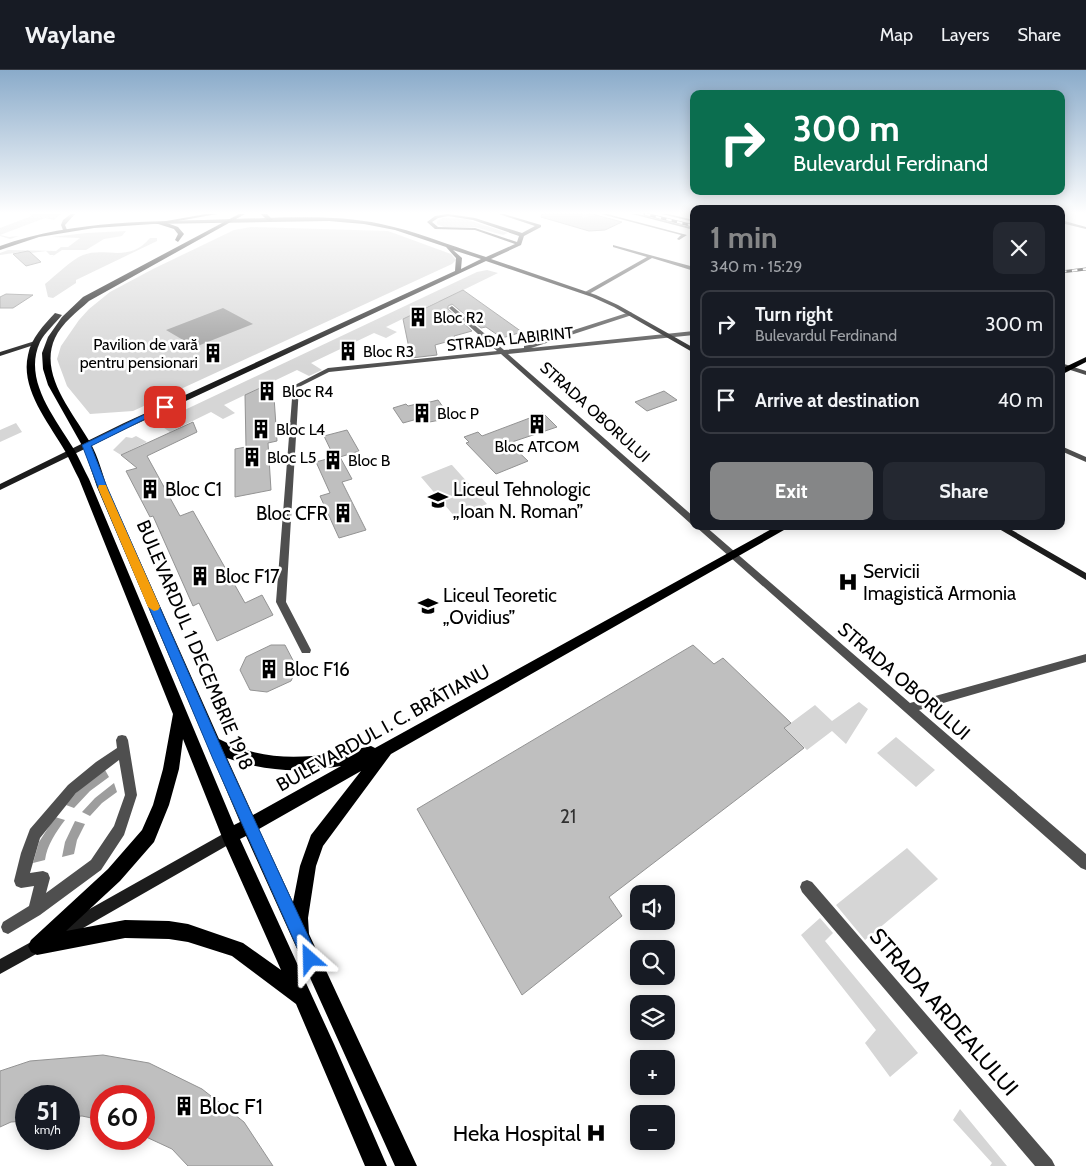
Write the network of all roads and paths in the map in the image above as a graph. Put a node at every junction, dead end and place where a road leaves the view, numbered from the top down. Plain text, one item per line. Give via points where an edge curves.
1 (134, 265) edge
2 (144, 265) edge
3 (458, 265) edge
4 (473, 265) edge
5 (504, 265) edge
6 (637, 265) edge
7 (458, 272) junction
8 (587, 293) junction
9 (452, 308) dead end
10 (630, 314) junction
11 (690, 334) edge
12 (669, 337) junction
13 (36, 343) junction
14 (690, 349) edge
15 (505, 353) junction
16 (0, 354) edge
17 (1086, 359) edge
18 (1065, 366) edge
19 (1071, 367) junction
20 (1065, 371) edge
21 (1086, 373) edge
22 (86, 445) junction
23 (1065, 450) edge
24 (70, 452) junction
25 (1086, 460) edge
26 (0, 487) edge
27 (690, 518) edge
28 (704, 530) edge
29 (779, 530) edge
30 (1005, 530) edge
31 (733, 556) junction
32 (1086, 577) edge
33 (306, 650) dead end
34 (1086, 658) edge
35 (910, 708) junction
36 (180, 715) junction
37 (213, 742) junction
38 (388, 748) junction
39 (249, 825) junction
40 (230, 836) junction
41 (1086, 863) edge
42 (807, 887) dead end
43 (35, 910) junction
44 (8, 927) dead end
45 (302, 941) junction
46 (37, 946) junction
47 (0, 967) edge
48 (302, 997) junction
49 (376, 1166) edge
50 (406, 1166) edge
51 (1046, 1166) edge

1 - 13 main road, BULEVARDUL 1 DECEMBRIE 1918 via 81,295 54,319
2 - 22 main road, BULEVARDUL 1 DECEMBRIE 1918 via 76,307 49,340 45,359 47,375
3 - 7 street
4 - 7 street
5 - 8 street
6 - 8 street
7 - 22 street
8 - 10 street
9 - 15 street, STRADA OBORULUI
10 - 12 street
10 - 15 street
11 - 12 street, STRADA LABIRINT
12 - 14 street
12 - 15 street, STRADA LABIRINT
13 - 16 street
13 - 24 main road, BULEVARDUL 1 DECEMBRIE 1918 via 31,373 40,403
15 - 27 street, STRADA OBORULUI
15 - 33 street, STRADA LABIRINT via 328,370 296,386 281,602
17 - 19 main road
18 - 19 street
19 - 20 main road
19 - 21 street
22 - 24 street
22 - 37 main road, BULEVARDUL 1 DECEMBRIE 1918
23 - 25 street
24 - 26 street
24 - 36 main road, BULEVARDUL 1 DECEMBRIE 1918
28 - 31 street, STRADA OBORULUI
29 - 31 main road, BULEVARDUL I. C. BRĂTIANU
30 - 32 street
31 - 35 street, STRADA OBORULUI
31 - 38 main road, BULEVARDUL I. C. BRĂTIANU
34 - 35 street
35 - 41 street, STRADA OBORULUI
36 - 40 main road, BULEVARDUL 1 DECEMBRIE 1918
36 - 46 main road via 171,768 148,836 114,875
37 - 38 main road via 252,760 283,765 332,762
37 - 39 main road, BULEVARDUL 1 DECEMBRIE 1918
38 - 39 main road, BULEVARDUL I. C. BRĂTIANU
38 - 45 main road via 317,841 308,866 299,918
39 - 40 main road, BULEVARDUL I. C. BRĂTIANU
39 - 45 main road, BULEVARDUL 1 DECEMBRIE 1918
40 - 46 street, BULEVARDUL I. C. BRĂTIANU
40 - 48 main road, BULEVARDUL 1 DECEMBRIE 1918
42 - 51 street, STRADA ARDEALULUI
43 - 43 street via 96,865 119,830 131,795 123,745 72,789 36,834 21,881 43,878
43 - 44 street
45 - 50 main road, BULEVARDUL 1 DECEMBRIE 1918
46 - 47 street, BULEVARDUL I. C. BRĂTIANU
46 - 48 main road via 125,929 188,933 237,950
48 - 49 main road, BULEVARDUL 1 DECEMBRIE 1918

